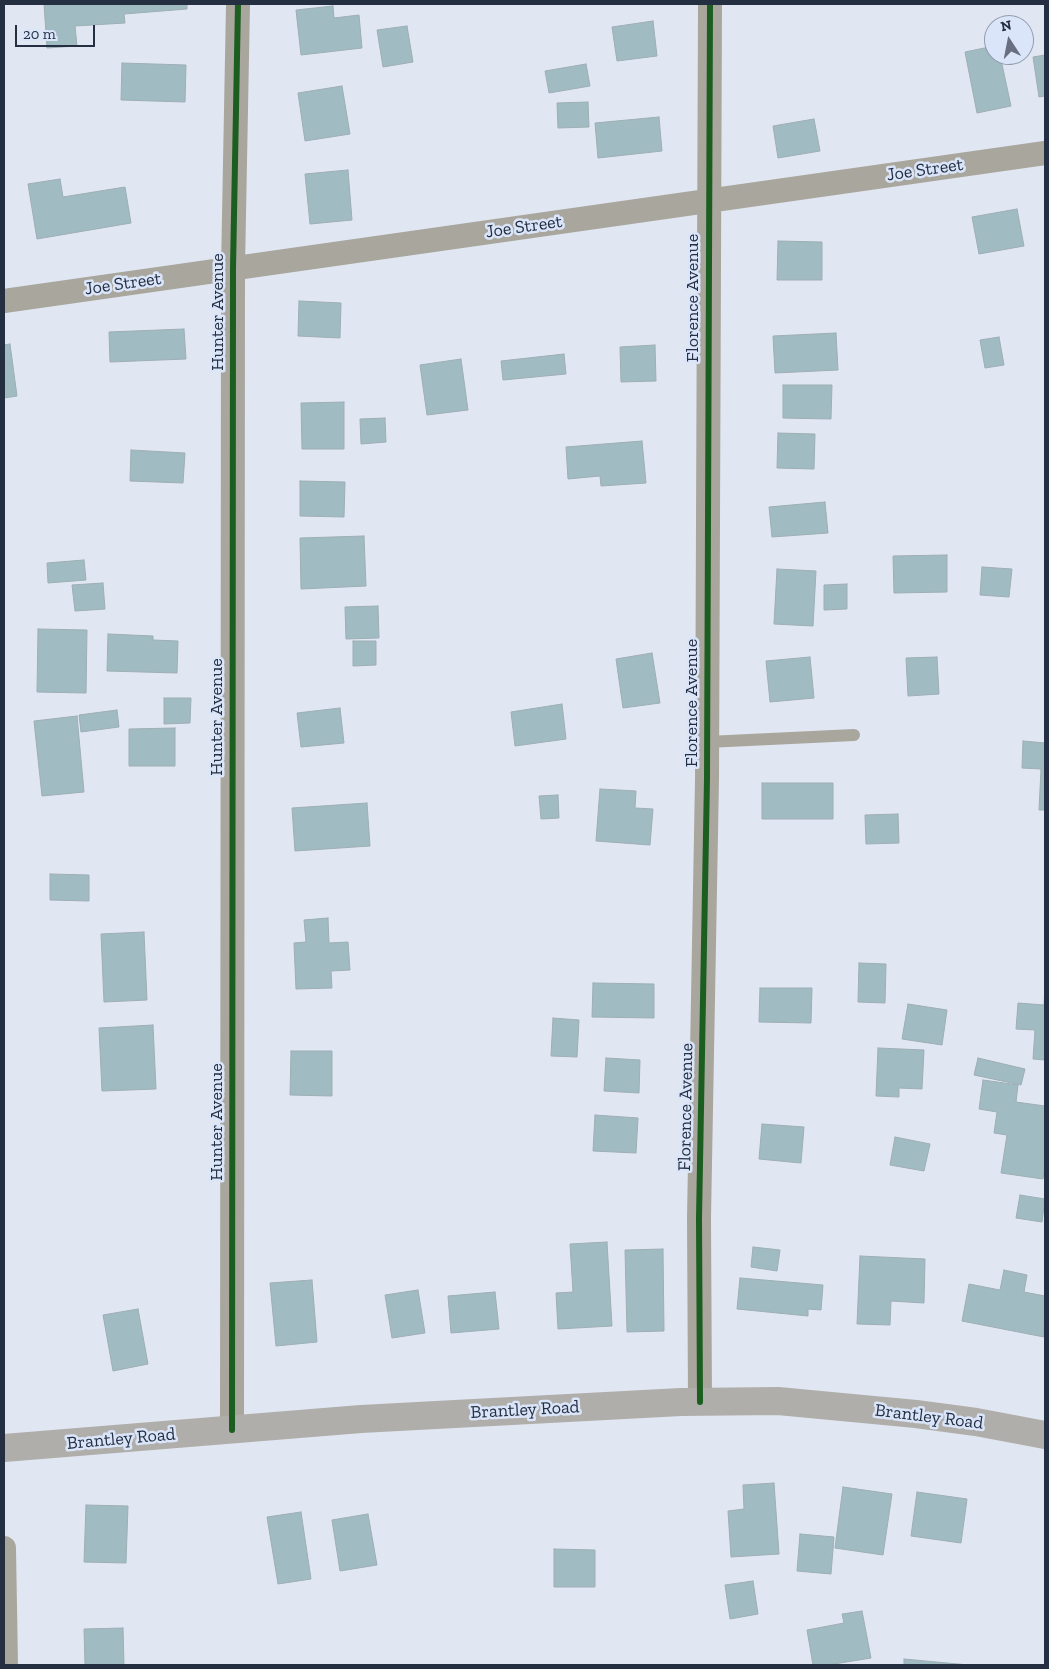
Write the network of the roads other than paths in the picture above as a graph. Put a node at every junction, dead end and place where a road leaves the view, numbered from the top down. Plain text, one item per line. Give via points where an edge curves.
1 (238, 4) edge
2 (710, 4) edge
3 (1045, 153) edge
4 (709, 201) junction
5 (233, 268) junction
6 (4, 301) edge
7 (854, 735) dead end
8 (707, 742) junction
9 (700, 1402) junction
10 (232, 1430) junction
11 (1045, 1435) edge
12 (4, 1448) edge
13 (4, 1548) edge
14 (6, 1665) edge

1 - 5 street, Hunter Avenue
2 - 4 street, Florence Avenue
3 - 4 street, Joe Street
4 - 5 street, Joe Street
4 - 8 street, Florence Avenue
5 - 6 street, Joe Street
5 - 10 street, Hunter Avenue
7 - 8 lane
8 - 9 street, Florence Avenue via 698,1218
9 - 10 street, Brantley Road via 361,1419
9 - 11 street, Brantley Road via 778,1401 916,1414
10 - 12 street, Brantley Road
13 - 14 street

